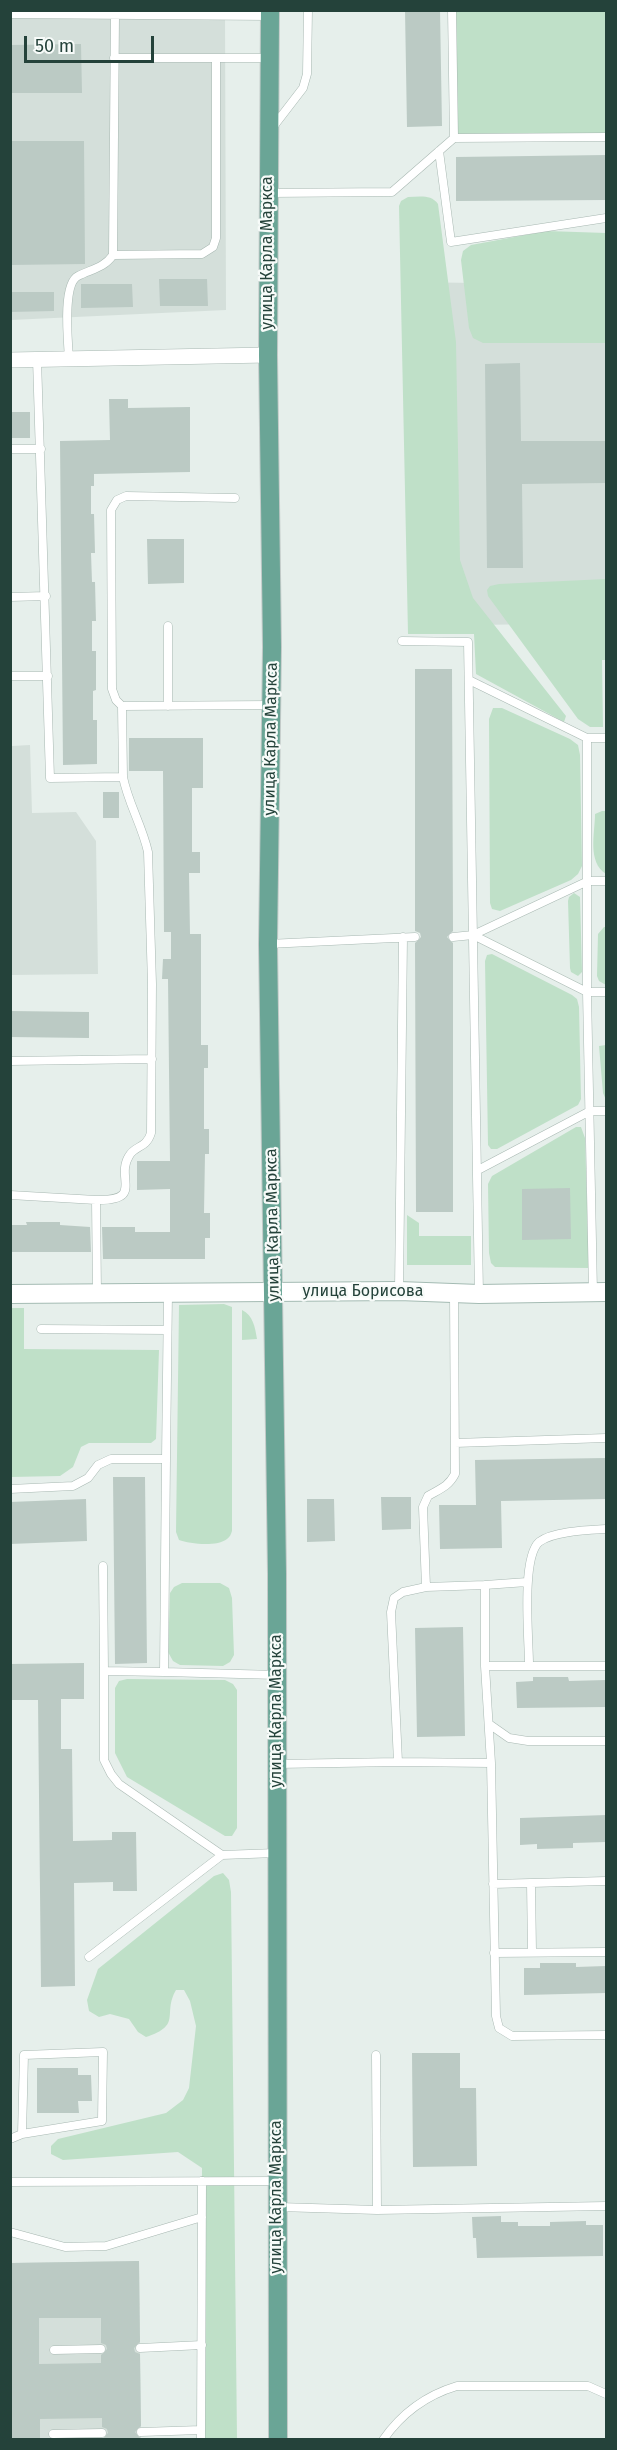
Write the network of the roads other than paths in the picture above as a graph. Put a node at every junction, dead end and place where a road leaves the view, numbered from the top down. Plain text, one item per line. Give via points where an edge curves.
1 (308, 10) edge
2 (452, 10) edge
3 (127, 13) edge
4 (270, 13) edge
5 (10, 14) edge
6 (115, 15) junction
7 (114, 58) junction
8 (216, 58) junction
9 (269, 58) junction
10 (268, 133) junction
11 (606, 137) edge
12 (454, 138) junction
13 (439, 151) junction
14 (267, 193) junction
15 (606, 218) edge
16 (113, 255) junction
17 (268, 355) junction
18 (37, 359) junction
19 (69, 359) junction
20 (10, 360) edge
21 (10, 449) edge
22 (41, 449) junction
23 (235, 498) dead end
24 (46, 596) junction
25 (10, 597) edge
26 (168, 626) dead end
27 (402, 641) dead end
28 (10, 676) edge
29 (48, 676) junction
30 (469, 680) junction
31 (271, 705) junction
32 (122, 706) junction
33 (168, 706) junction
34 (586, 738) junction
35 (606, 738) edge
36 (123, 777) junction
37 (588, 881) junction
38 (606, 881) edge
39 (473, 935) junction
40 (403, 937) junction
41 (415, 937) dead end
42 (453, 937) dead end
43 (268, 944) junction
44 (587, 992) junction
45 (606, 992) edge
46 (152, 1059) junction
47 (10, 1061) edge
48 (590, 1111) junction
49 (606, 1111) edge
50 (478, 1170) junction
51 (10, 1195) edge
52 (96, 1200) junction
53 (399, 1291) junction
54 (274, 1292) junction
55 (600, 1292) edge
56 (168, 1293) junction
57 (10, 1294) edge
58 (454, 1294) junction
59 (479, 1294) junction
60 (97, 1295) junction
61 (41, 1329) dead end
62 (167, 1330) junction
63 (606, 1438) edge
64 (455, 1443) junction
65 (166, 1459) junction
66 (10, 1489) edge
67 (606, 1529) edge
68 (103, 1566) dead end
69 (527, 1582) junction
70 (485, 1585) junction
71 (426, 1587) junction
72 (529, 1665) junction
73 (606, 1665) edge
74 (485, 1666) junction
75 (104, 1671) junction
76 (164, 1672) junction
77 (277, 1675) junction
78 (489, 1724) junction
79 (606, 1741) edge
80 (398, 1762) junction
81 (491, 1763) junction
82 (278, 1764) junction
83 (278, 1852) junction
84 (222, 1856) junction
85 (606, 1881) edge
86 (531, 1883) junction
87 (493, 1884) junction
88 (532, 1952) junction
89 (606, 1952) edge
90 (494, 1953) junction
91 (89, 1957) dead end
92 (606, 2035) edge
93 (376, 2055) dead end
94 (22, 2134) junction
95 (10, 2139) edge
96 (202, 2181) junction
97 (276, 2181) junction
98 (10, 2182) edge
99 (277, 2206) junction
100 (606, 2206) edge
101 (377, 2210) junction
102 (202, 2217) junction
103 (10, 2232) edge
104 (202, 2345) junction
105 (140, 2348) dead end
106 (101, 2349) dead end
107 (54, 2350) dead end
108 (606, 2394) edge
109 (201, 2430) junction
110 (141, 2432) dead end
111 (102, 2433) dead end
112 (53, 2434) dead end
113 (201, 2439) edge
114 (278, 2439) edge
115 (383, 2439) edge

1 - 10 lane via 307,74 303,88
2 - 12 lane
3 - 4 lane
3 - 6 lane
4 - 9 main road, улица Карла Маркса
5 - 6 lane
6 - 7 lane
7 - 8 lane
7 - 16 lane
8 - 9 lane
8 - 16 lane via 213,247 202,254
9 - 10 main road, улица Карла Маркса
10 - 14 main road, улица Карла Маркса
11 - 12 lane
12 - 13 lane
13 - 14 lane via 392,192
13 - 15 lane via 451,242
14 - 17 main road, улица Карла Маркса
16 - 19 lane via 106,265 75,278 68,289
17 - 19 street
17 - 31 main road, улица Карла Маркса
18 - 19 street
18 - 20 street
18 - 22 lane
21 - 22 lane
22 - 24 lane
23 - 32 lane via 126,496 117,500 111,510 112,689
24 - 25 lane
24 - 29 lane
26 - 33 lane
27 - 30 lane via 468,642
28 - 29 lane
29 - 36 lane via 50,778
30 - 34 lane
30 - 39 lane
31 - 33 lane
31 - 43 main road, улица Карла Маркса
32 - 33 lane
32 - 36 lane
34 - 35 lane
34 - 37 lane
36 - 46 lane via 148,852
37 - 38 lane
37 - 39 lane
37 - 44 lane
39 - 42 lane
39 - 44 lane
39 - 50 lane
40 - 41 lane
40 - 43 lane
40 - 53 lane
43 - 54 main road, улица Карла Маркса
44 - 45 lane
44 - 48 lane
46 - 47 lane
46 - 52 lane via 149,1139 126,1161 126,1188 120,1197
48 - 49 lane
48 - 50 lane
48 - 55 lane
50 - 59 lane
51 - 52 lane
52 - 60 lane
53 - 54 street, улица Борисова
53 - 58 street, улица Борисова
54 - 56 street, улица Борисова
54 - 77 main road, улица Карла Маркса
55 - 59 street, улица Борисова
56 - 60 street, улица Борисова
56 - 62 lane
57 - 60 street, улица Борисова
58 - 59 street, улица Борисова
58 - 64 lane
61 - 62 lane
62 - 65 lane
63 - 64 lane
64 - 71 lane via 455,1474 444,1489 428,1496 423,1507
65 - 66 lane via 111,1459 73,1486
65 - 76 lane
67 - 69 lane via 551,1536 538,1543
68 - 75 lane
69 - 70 lane
69 - 72 lane
70 - 71 lane
70 - 74 lane
71 - 80 lane via 403,1592 394,1599 391,1612
72 - 73 lane
72 - 74 lane
74 - 78 lane
75 - 76 lane
75 - 84 lane via 104,1760 111,1774 119,1784
76 - 77 lane
77 - 82 main road, улица Карла Маркса
78 - 79 lane via 509,1738 528,1741
78 - 81 lane
80 - 81 lane
80 - 82 lane
81 - 87 lane
82 - 83 main road, улица Карла Маркса
83 - 84 lane
83 - 97 main road, улица Карла Маркса
84 - 91 lane
85 - 86 lane
86 - 87 lane
86 - 88 lane
87 - 90 lane
88 - 89 lane
88 - 90 lane
90 - 92 lane via 496,2016 500,2028 512,2036
93 - 101 lane
94 - 94 lane via 102,2121 103,2052 24,2055
94 - 95 lane
96 - 97 lane
96 - 98 lane
96 - 102 lane
97 - 99 main road, улица Карла Маркса
99 - 101 lane
99 - 114 main road, улица Карла Маркса
100 - 101 lane
102 - 103 lane via 106,2246 65,2247
102 - 104 lane
104 - 105 lane
104 - 109 lane
106 - 107 lane
108 - 115 lane via 588,2386 457,2386 421,2402 394,2424
109 - 110 lane
109 - 113 lane
111 - 112 lane

